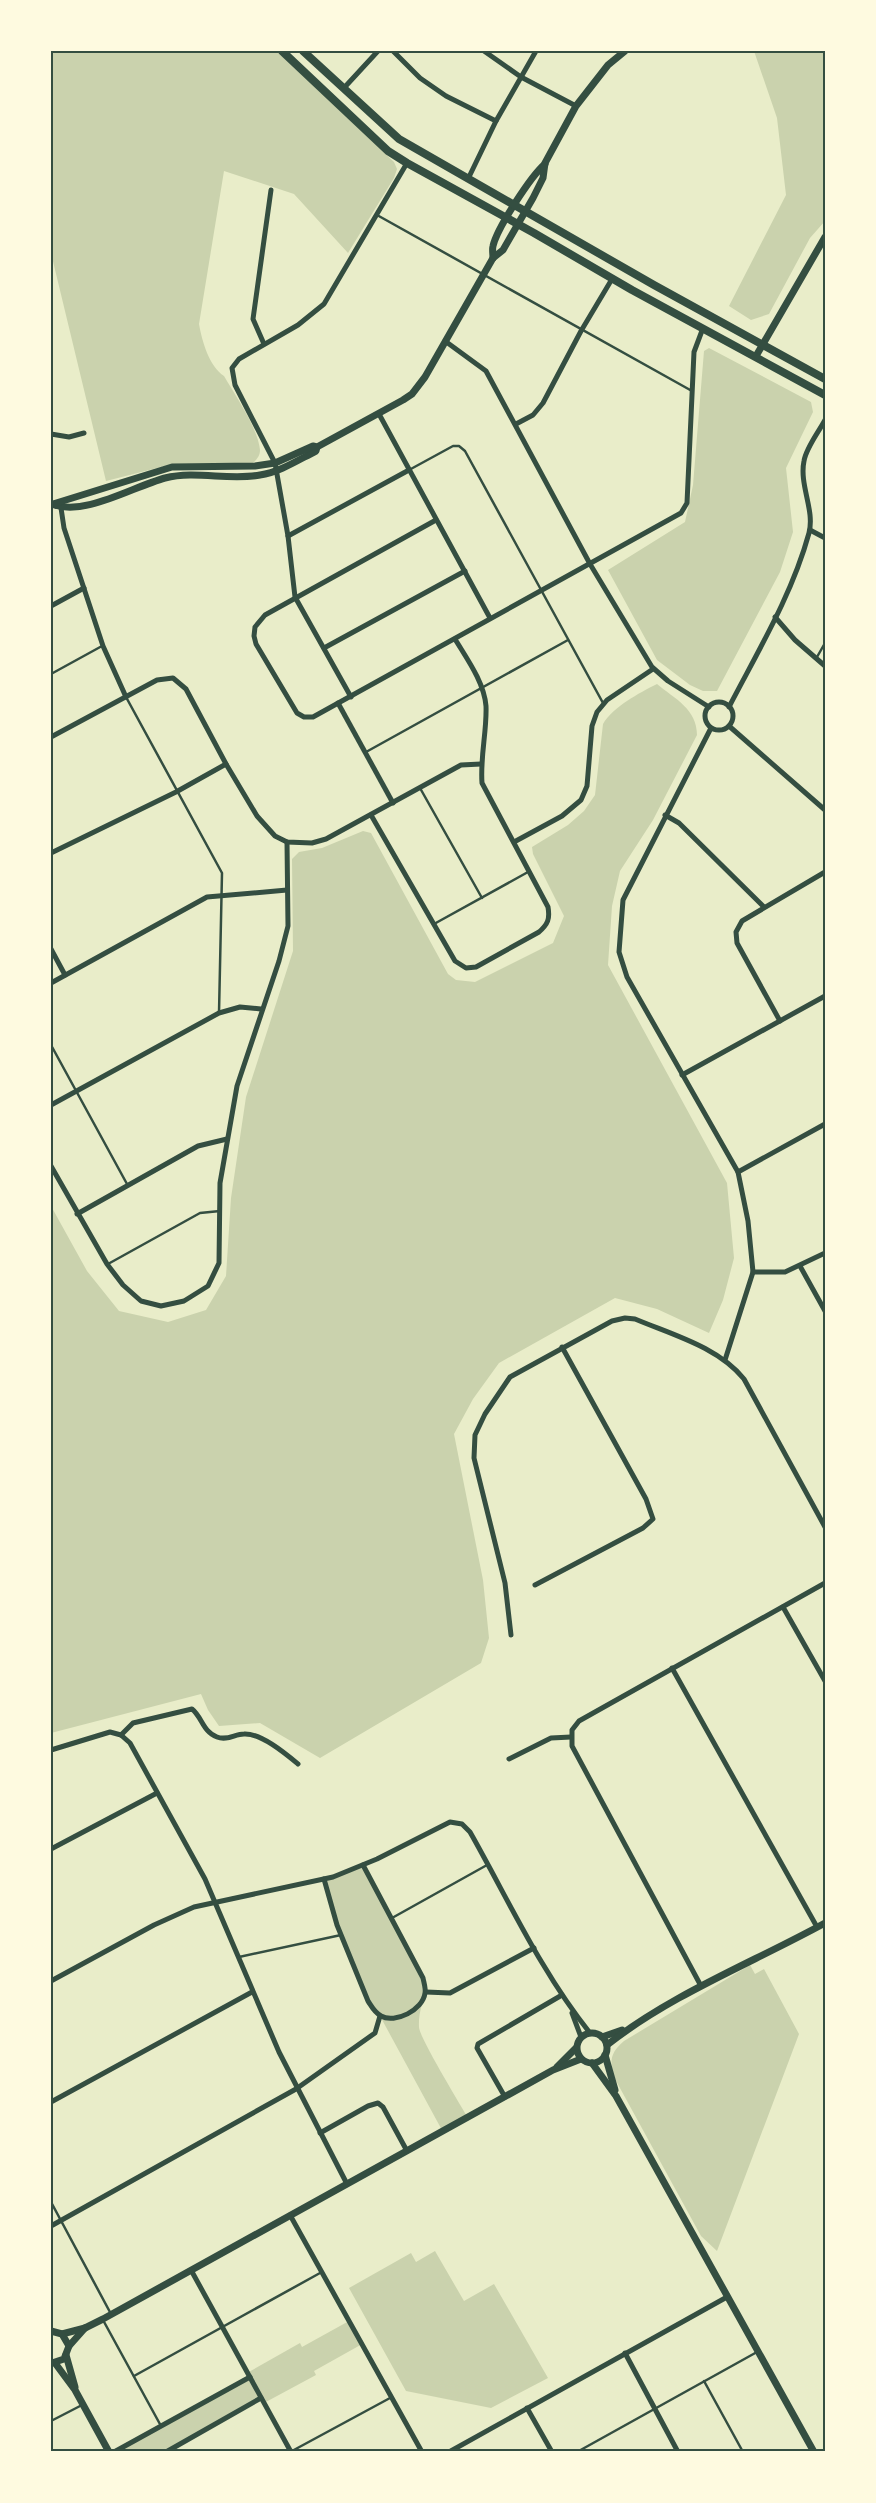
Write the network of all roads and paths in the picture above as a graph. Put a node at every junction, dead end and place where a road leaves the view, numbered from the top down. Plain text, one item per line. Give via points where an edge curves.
1 (282, 51) edge
2 (304, 51) edge
3 (378, 51) edge
4 (393, 51) edge
5 (484, 51) edge
6 (536, 51) edge
7 (625, 51) edge
8 (522, 77) junction
9 (343, 89) junction
10 (576, 106) junction
11 (496, 121) junction
12 (407, 164) junction
13 (545, 164) junction
14 (468, 179) junction
15 (271, 190) dead end
16 (515, 206) junction
17 (524, 211) junction
18 (377, 215) junction
19 (507, 218) junction
20 (518, 224) junction
21 (823, 240) edge
22 (493, 258) junction
23 (483, 275) junction
24 (612, 279) junction
25 (703, 328) junction
26 (581, 331) junction
27 (444, 341) junction
28 (264, 344) junction
29 (762, 345) junction
30 (756, 356) junction
31 (825, 379) edge
32 (693, 392) junction
33 (825, 395) edge
34 (378, 414) junction
35 (825, 420) edge
36 (516, 424) junction
37 (84, 433) dead end
38 (51, 434) edge
39 (317, 447) junction
40 (276, 463) junction
41 (409, 470) junction
42 (277, 471) junction
43 (52, 504) edge
44 (61, 508) junction
45 (436, 520) junction
46 (810, 530) junction
47 (288, 536) junction
48 (825, 538) edge
49 (590, 564) junction
50 (465, 571) junction
51 (84, 588) junction
52 (541, 592) junction
53 (295, 597) junction
54 (51, 606) edge
55 (775, 617) junction
56 (490, 618) junction
57 (456, 639) junction
58 (568, 640) junction
59 (825, 643) edge
60 (103, 646) junction
61 (324, 648) junction
62 (816, 658) junction
63 (825, 666) edge
64 (653, 669) junction
65 (51, 674) edge
66 (482, 688) junction
67 (126, 697) junction
68 (351, 697) junction
69 (338, 703) junction
70 (604, 704) junction
71 (708, 707) junction
72 (729, 707) junction
73 (729, 726) junction
74 (711, 728) junction
75 (51, 737) edge
76 (366, 752) junction
77 (226, 764) junction
78 (481, 764) junction
79 (420, 788) junction
80 (176, 792) junction
81 (393, 803) junction
82 (825, 810) edge
83 (371, 815) junction
84 (666, 815) junction
85 (287, 842) junction
86 (514, 842) junction
87 (51, 854) edge
88 (529, 872) junction
89 (825, 872) edge
90 (287, 890) junction
91 (223, 894) junction
92 (482, 898) junction
93 (764, 907) junction
94 (433, 924) junction
95 (51, 949) edge
96 (65, 975) junction
97 (51, 982) edge
98 (825, 996) edge
99 (261, 1010) junction
100 (219, 1013) junction
101 (780, 1020) junction
102 (51, 1045) edge
103 (682, 1075) junction
104 (77, 1091) junction
105 (51, 1105) edge
106 (825, 1124) edge
107 (227, 1140) junction
108 (51, 1166) edge
109 (738, 1172) junction
110 (127, 1184) junction
111 (220, 1210) junction
112 (77, 1214) junction
113 (825, 1253) edge
114 (107, 1264) junction
115 (800, 1266) junction
116 (753, 1272) junction
117 (825, 1311) edge
118 (562, 1347) junction
119 (725, 1360) junction
120 (825, 1527) edge
121 (825, 1583) edge
122 (535, 1585) dead end
123 (783, 1606) junction
124 (511, 1635) dead end
125 (672, 1668) junction
126 (825, 1681) edge
127 (121, 1735) junction
128 (571, 1737) junction
129 (51, 1750) edge
130 (509, 1760) dead end
131 (298, 1764) dead end
132 (157, 1793) junction
133 (51, 1849) edge
134 (488, 1864) junction
135 (363, 1866) junction
136 (324, 1879) junction
137 (214, 1902) junction
138 (390, 1919) junction
139 (825, 1923) edge
140 (817, 1927) junction
141 (341, 1935) junction
142 (534, 1948) junction
143 (238, 1958) junction
144 (51, 1981) edge
145 (701, 1986) junction
146 (252, 1992) junction
147 (426, 1992) junction
148 (562, 1995) junction
149 (570, 2008) junction
150 (380, 2016) junction
151 (628, 2029) junction
152 (590, 2033) junction
153 (581, 2037) junction
154 (602, 2037) junction
155 (606, 2045) junction
156 (576, 2048) junction
157 (605, 2055) junction
158 (581, 2059) junction
159 (592, 2063) junction
160 (553, 2070) junction
161 (296, 2089) junction
162 (616, 2096) junction
163 (504, 2097) junction
164 (51, 2102) edge
165 (320, 2133) junction
166 (407, 2151) junction
167 (347, 2184) junction
168 (51, 2202) edge
169 (290, 2216) junction
170 (61, 2221) junction
171 (51, 2226) edge
172 (191, 2270) junction
173 (322, 2272) junction
174 (727, 2297) junction
175 (111, 2314) junction
176 (103, 2319) junction
177 (221, 2326) junction
178 (85, 2328) junction
179 (51, 2331) edge
180 (62, 2334) junction
181 (68, 2346) junction
182 (757, 2352) junction
183 (626, 2353) junction
184 (66, 2355) junction
185 (53, 2363) edge
186 (134, 2376) junction
187 (250, 2377) junction
188 (704, 2382) junction
189 (75, 2390) junction
190 (261, 2398) junction
191 (392, 2398) junction
192 (83, 2404) junction
193 (527, 2408) junction
194 (655, 2408) junction
195 (51, 2422) edge
196 (161, 2426) junction
197 (176, 2449) edge
198 (108, 2452) edge
199 (114, 2452) edge
200 (166, 2452) edge
201 (291, 2452) edge
202 (422, 2452) edge
203 (449, 2452) edge
204 (552, 2452) edge
205 (576, 2452) edge
206 (678, 2452) edge
207 (743, 2452) edge
208 (814, 2452) edge

1 - 12 main road
2 - 9 main road
3 - 9 street
4 - 11 street via 420,78 446,96
5 - 8 street
6 - 8 street
7 - 10 street via 608,65
8 - 10 street
8 - 11 street
9 - 14 main road via 393,135
10 - 13 street
11 - 14 street
12 - 18 street
12 - 19 main road
13 - 16 street via 532,175
13 - 17 street via 543,178
14 - 16 main road
15 - 28 street via 253,319
16 - 17 main road
16 - 19 street
17 - 20 street
17 - 29 main road
18 - 23 lane
18 - 28 street via 324,304 298,325
19 - 20 main road
19 - 22 street via 493,246
20 - 22 street via 502,250
20 - 24 main road
21 - 29 street
22 - 23 street
23 - 26 lane
23 - 27 street
24 - 25 main road
24 - 26 street
25 - 30 main road
25 - 32 street via 694,352
26 - 32 lane
26 - 36 street via 543,403 533,415
27 - 34 street via 419,387
27 - 36 street via 486,370
28 - 40 street via 239,359 232,368 236,385
29 - 30 street
29 - 31 main road
30 - 33 main road
32 - 49 street via 687,503 681,513
34 - 39 street
34 - 41 street
35 - 46 street via 804,458
36 - 49 street
37 - 38 street via 69,437
39 - 40 street
39 - 42 street
40 - 42 street
40 - 43 street via 172,467
41 - 45 street
41 - 47 street
41 - 52 lane via 447,449 459,446 465,451
42 - 44 street via 242,477 167,477 82,506
42 - 47 street
43 - 44 street
44 - 51 street via 64,528
45 - 50 street
45 - 53 street
46 - 48 street
46 - 55 street via 787,594
47 - 53 street
49 - 52 street
49 - 64 street via 638,649
50 - 56 street
50 - 61 street
51 - 54 street
51 - 60 street
52 - 56 street
52 - 58 lane
53 - 61 street
53 - 69 street via 259,620 254,636 256,644 298,713 313,717
55 - 62 street
55 - 72 street
56 - 57 street
57 - 66 street
57 - 68 street
58 - 66 lane
58 - 70 lane
59 - 62 lane
60 - 65 lane
60 - 67 street
61 - 68 street
62 - 63 street
64 - 70 street
64 - 71 street
66 - 76 lane
66 - 78 street via 486,706
67 - 75 street
67 - 77 street via 156,680 174,678 186,689
67 - 80 lane
68 - 69 street
69 - 76 street
70 - 86 street via 592,726 587,786 581,800 562,816
71 - 72 street via 716,703
71 - 74 street via 705,719
72 - 73 street via 732,714
73 - 74 street via 721,730
73 - 82 street
74 - 84 street
76 - 81 street
77 - 80 street
77 - 85 street via 257,816 275,836
78 - 79 street via 461,765
78 - 86 street via 482,783 489,800
79 - 81 street
79 - 92 lane
80 - 87 street
80 - 91 lane via 222,873
81 - 83 street
83 - 85 street via 326,839 312,843
83 - 94 street
84 - 93 street via 679,823
84 - 103 street via 623,900 619,952 627,977
85 - 90 street
86 - 88 street
88 - 92 lane
88 - 94 street via 548,907 550,919 539,932 476,967 466,968 455,961
89 - 93 street
90 - 91 street
90 - 99 street via 288,926
91 - 96 street via 207,897
91 - 100 lane
92 - 94 lane
93 - 101 street via 742,920 736,932 737,943
95 - 96 street
96 - 97 street
98 - 101 street
99 - 100 street via 240,1007
99 - 107 street via 237,1086
100 - 104 street
101 - 103 street
102 - 104 lane
103 - 109 street
104 - 105 street
104 - 110 lane
106 - 109 street
107 - 110 street via 198,1146
107 - 111 street via 220,1183
108 - 112 street
109 - 116 street
110 - 112 street
111 - 114 lane via 200,1212
111 - 114 street via 219,1263 208,1286 184,1301 161,1306 141,1301 123,1286
112 - 114 street
113 - 115 street
115 - 116 street via 785,1272
115 - 117 street
116 - 119 street
118 - 119 street via 624,1318 635,1319 696,1344
118 - 122 street via 646,1499 653,1519 643,1528
118 - 124 street via 510,1378 475,1435 474,1458 506,1582
119 - 120 street via 744,1380
121 - 123 street
123 - 125 street
123 - 126 street
125 - 128 street via 579,1721
125 - 140 street
127 - 129 street via 110,1732
127 - 131 street via 133,1723 192,1709 208,1732 226,1738 250,1734 280,1748
127 - 132 street via 130,1743
128 - 130 street via 551,1738
128 - 145 street via 572,1746
132 - 133 street
132 - 137 street via 205,1879
134 - 135 street via 470,1832 462,1824 450,1822
134 - 138 lane
134 - 142 street
135 - 136 street
135 - 138 street
136 - 137 street
136 - 141 street
137 - 143 street
137 - 144 street via 194,1907 154,1926
138 - 147 street via 422,1978
139 - 140 street
140 - 145 street
141 - 143 lane
141 - 150 street via 368,2001
142 - 147 street via 450,1994
142 - 148 street
143 - 146 street
145 - 151 street
146 - 161 street
146 - 164 street
147 - 150 street via 423,2001 406,2014 397,2018
148 - 149 street
148 - 163 street via 478,2044 477,2048
149 - 152 street
149 - 153 street
150 - 161 street via 375,2033
151 - 154 street
151 - 155 street
152 - 153 street
152 - 154 street
153 - 156 street
154 - 155 street
155 - 157 street
156 - 158 street
156 - 160 street
157 - 159 street
157 - 162 street
158 - 159 street
158 - 160 street
159 - 162 street
160 - 163 street
161 - 165 street
161 - 170 street
162 - 174 street
163 - 166 street
165 - 166 street via 378,2103
165 - 167 street
166 - 167 street
167 - 169 street
168 - 170 lane
169 - 172 street
169 - 173 street
170 - 171 street
170 - 175 lane
172 - 175 street
172 - 177 street
173 - 177 lane
173 - 191 street
174 - 182 street
174 - 183 street
175 - 176 street
176 - 178 street
176 - 186 lane
177 - 186 lane
177 - 187 street
178 - 180 street
178 - 181 street
179 - 180 street
180 - 181 street
181 - 184 street
182 - 188 lane
182 - 208 street
183 - 193 street
183 - 194 street
184 - 185 street
184 - 189 street
185 - 189 street
186 - 196 lane
187 - 190 street
187 - 196 street
188 - 194 lane
188 - 207 lane
189 - 192 street
190 - 197 street
190 - 201 street
191 - 201 lane
191 - 202 street
192 - 195 lane
192 - 198 street
193 - 203 street
193 - 204 street
194 - 205 lane
194 - 206 street
196 - 199 street
197 - 200 street

